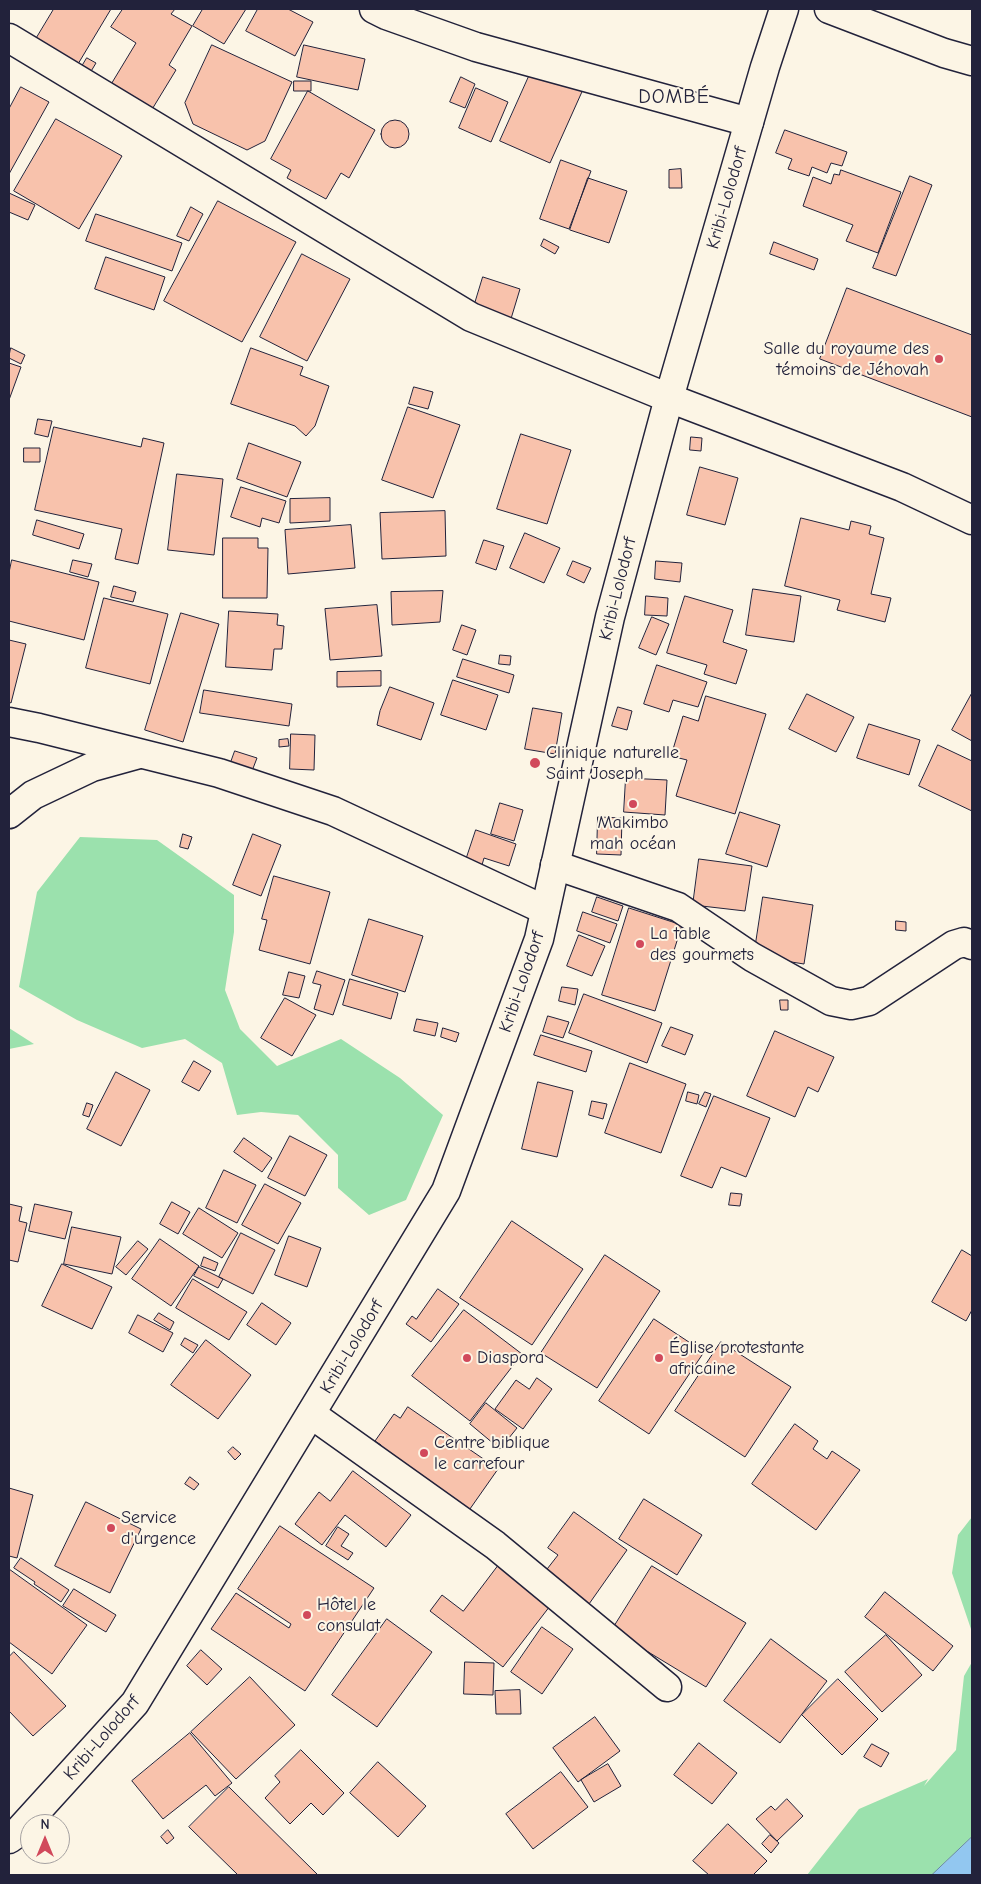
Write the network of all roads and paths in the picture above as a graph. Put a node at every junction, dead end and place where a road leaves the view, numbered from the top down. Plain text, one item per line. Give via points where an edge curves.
1 (374, 9) edge
2 (784, 9) edge
3 (829, 9) edge
4 (9, 38) edge
5 (972, 61) edge
6 (749, 122) junction
7 (669, 398) junction
8 (972, 520) edge
9 (9, 722) edge
10 (141, 754) junction
11 (9, 814) edge
12 (556, 865) junction
13 (546, 910) junction
14 (972, 945) edge
15 (312, 1414) junction
16 (667, 1687) dead end
17 (9, 1839) edge

1 - 6 street via 476,47
2 - 6 street, Kribi-Lolodorf
3 - 5 street
4 - 7 street via 471,317
6 - 7 street, Kribi-Lolodorf
7 - 8 street via 902,487
7 - 12 street, Kribi-Lolodorf via 610,617
9 - 10 street
10 - 11 street via 92,767 33,796
10 - 13 street via 219,773 333,811
12 - 13 street, Kribi-Lolodorf
12 - 14 street via 678,907 752,957 831,1002 851,1005 869,1001 954,945 964,942
13 - 15 street, Kribi-Lolodorf via 539,939 446,1191
15 - 16 street via 495,1545
15 - 17 street, Kribi-Lolodorf via 135,1703

